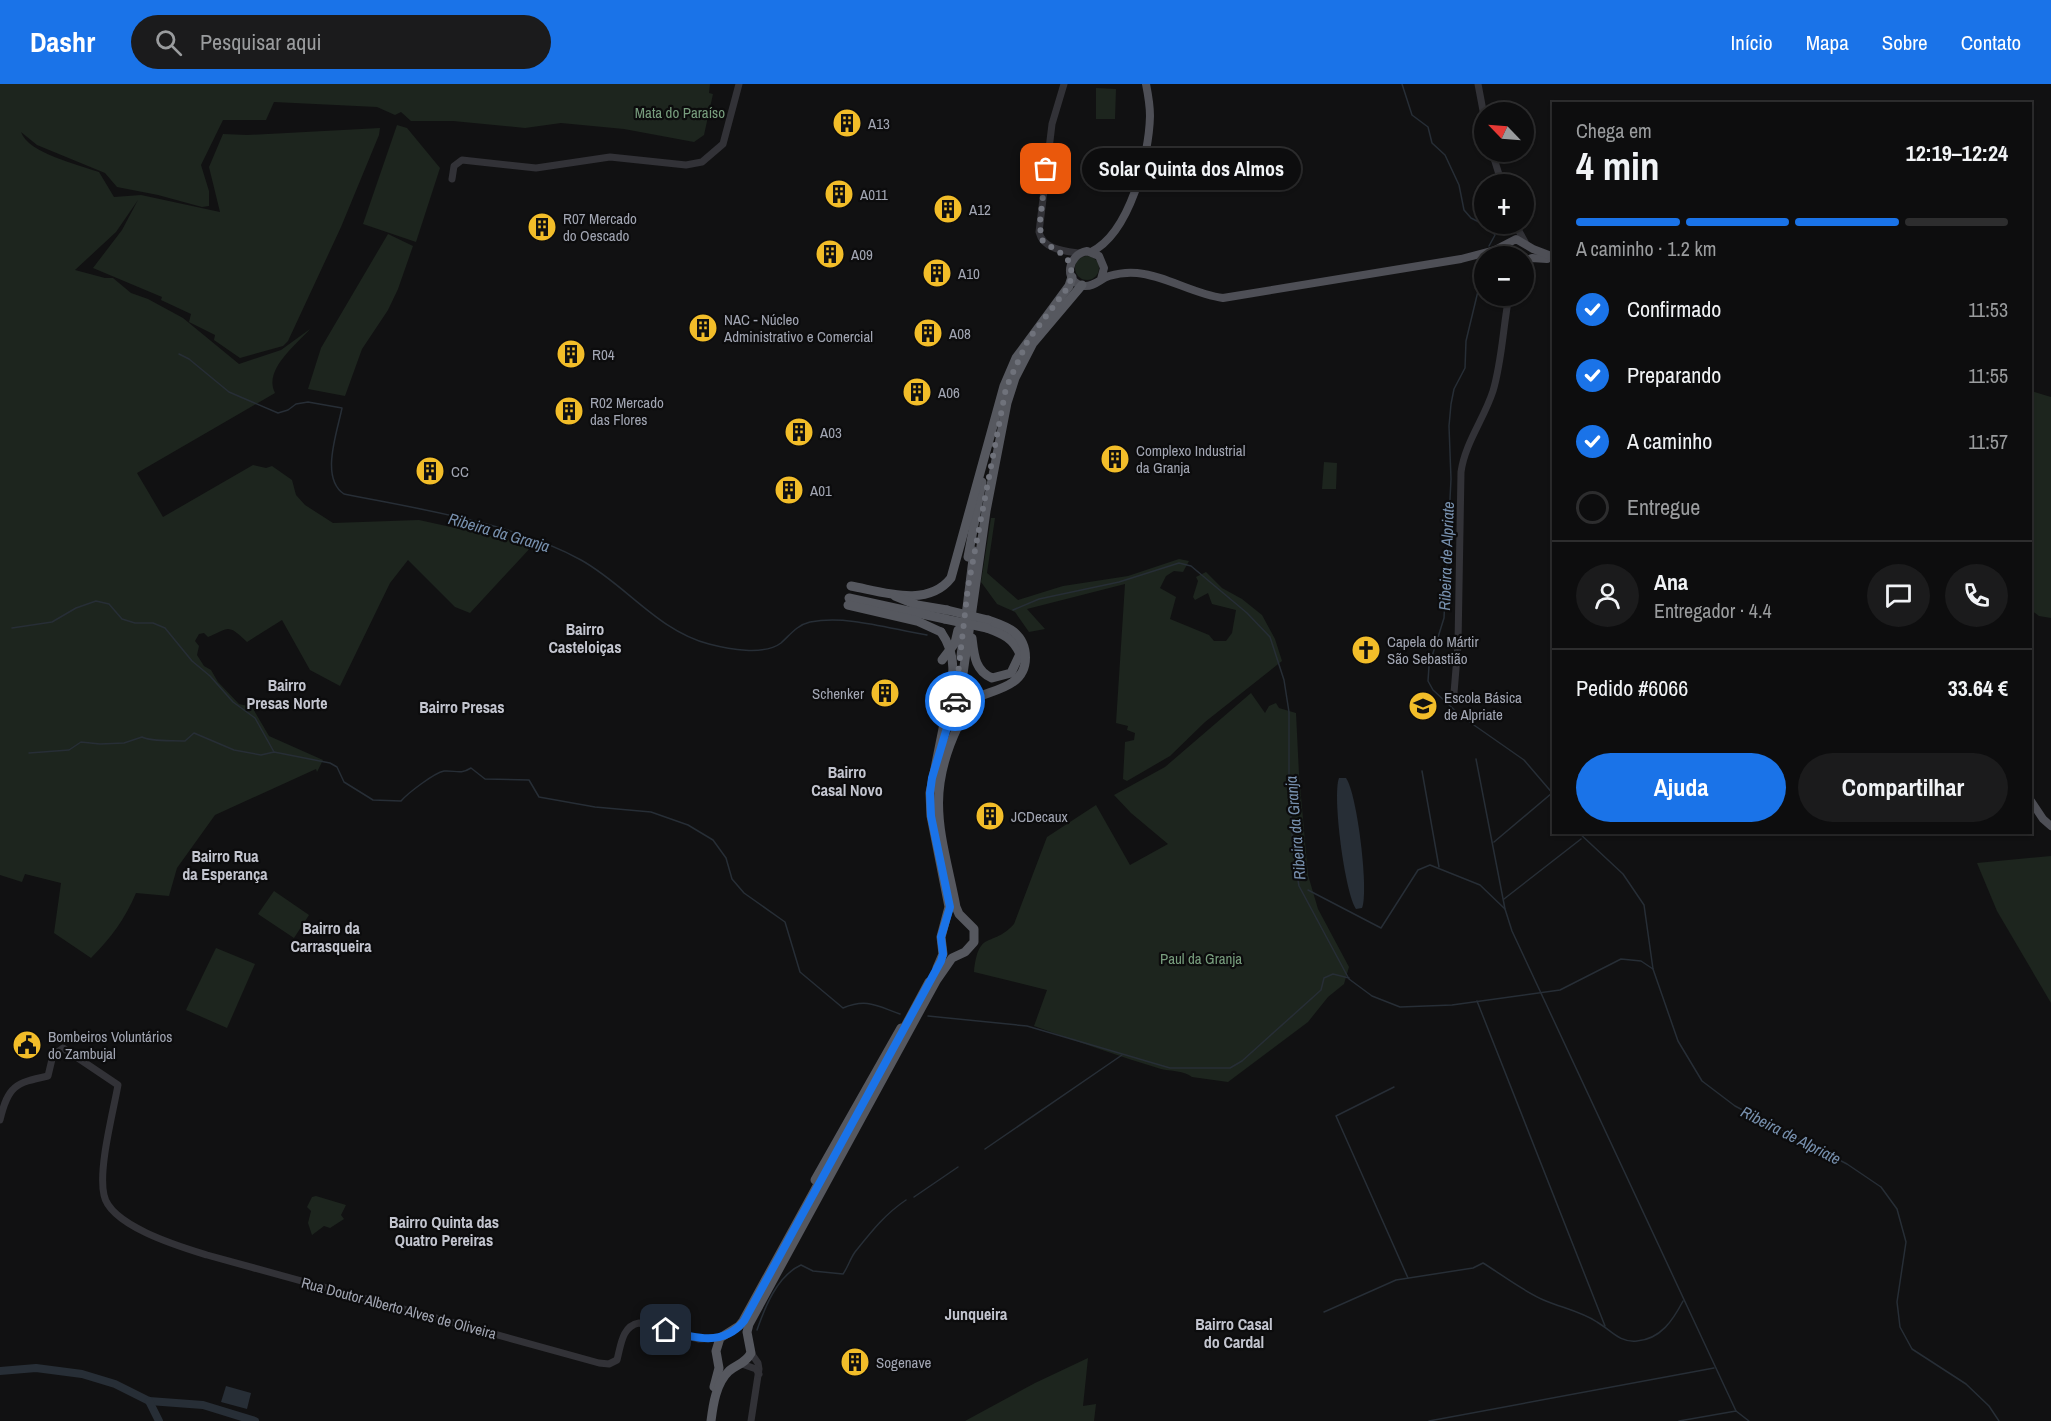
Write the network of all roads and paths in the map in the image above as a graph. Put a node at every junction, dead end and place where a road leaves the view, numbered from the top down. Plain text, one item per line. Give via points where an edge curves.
1 (739, 84) edge
2 (1064, 84) edge
3 (1146, 84) edge
4 (1478, 84) edge
5 (1481, 102) edge
6 (452, 179) dead end
7 (1512, 234) edge
8 (1520, 234) edge
9 (1509, 242) junction
10 (1106, 243) junction
11 (1526, 244) junction
12 (1508, 246) edge
13 (1059, 250) junction
14 (1091, 252) junction
15 (1078, 254) junction
16 (1474, 258) edge
17 (1552, 258) edge
18 (1461, 259) junction
19 (1534, 259) edge
20 (1552, 259) edge
21 (1103, 261) junction
22 (1070, 264) junction
23 (1126, 272) junction
24 (1072, 277) junction
25 (1101, 279) junction
26 (1082, 285) junction
27 (1507, 306) edge
28 (1028, 340) junction
29 (994, 421) junction
30 (851, 586) dead end
31 (885, 592) junction
32 (973, 600) junction
33 (946, 615) junction
34 (988, 624) junction
35 (942, 660) dead end
36 (1454, 693) dead end
37 (952, 739) junction
38 (932, 778) junction
39 (2032, 802) edge
40 (2032, 810) edge
41 (2051, 826) edge
42 (2051, 831) edge
43 (964, 920) junction
44 (945, 924) junction
45 (942, 943) junction
46 (959, 954) junction
47 (0, 1120) edge
48 (732, 1331) junction
49 (720, 1338) junction
50 (699, 1339) junction
51 (749, 1340) junction
52 (750, 1353) junction
53 (717, 1354) junction
54 (739, 1365) junction
55 (759, 1374) junction
56 (705, 1421) edge
57 (711, 1421) edge
58 (751, 1421) edge

1 - 6 street via 723,144 702,162 686,165 610,157 536,168 462,160 454,166
2 - 13 street via 1052,124 1039,232 1047,245
3 - 10 main road via 1150,113 1144,161 1132,198
4 - 5 street
7 - 9 street
8 - 11 street
9 - 11 main road via 1516,239
9 - 12 main road
9 - 18 main road
10 - 14 main road
10 - 21 main road
11 - 17 main road
13 - 15 street
13 - 22 street
14 - 15 main road
14 - 21 main road
15 - 22 main road
16 - 18 main road
18 - 23 main road via 1223,298 1150,275
19 - 20 main road
21 - 23 main road
21 - 25 main road
22 - 24 main road
23 - 25 main road
24 - 26 main road
24 - 28 highway
25 - 26 main road via 1092,285
26 - 32 highway via 1033,343 1015,378 986,511
27 - 36 street via 1494,389 1465,452 1461,472
28 - 29 highway via 1004,386
28 - 38 highway via 1006,388 1000,413 968,587 956,697
29 - 31 highway via 951,578 933,593 918,596
29 - 35 highway via 958,630 955,643
30 - 31 highway
31 - 33 highway
32 - 34 highway via 972,640 977,666 986,675 1000,678 1011,673 1020,654 1009,636
32 - 37 highway
33 - 34 highway, bridge
33 - 38 highway, bridge via 849,602 917,621 941,632 951,646 954,665
34 - 37 highway via 1014,632 1023,644 1025,664 1015,681 970,701
37 - 43 highway via 941,767 938,816 956,907
38 - 44 highway via 931,816 950,907
39 - 41 main road
40 - 42 main road
43 - 44 highway
43 - 46 highway via 976,935 971,948
44 - 45 highway
45 - 46 highway
45 - 48 highway via 941,961 813,1184 799,1219 744,1321
46 - 51 highway via 947,962 936,981 928,1005 877,1101 749,1324
47 - 50 street, Rua Doutor Alberto Alves de Oliveira via 11,1090 26,1081 48,1076 53,1055 63,1048 118,1085 103,1194 113,1211 169,1242 599,1363 617,1360 632,1324
48 - 49 highway
48 - 51 highway
49 - 50 street
49 - 53 highway
50 - 53 street
51 - 52 highway
52 - 54 highway
52 - 55 street via 758,1363
53 - 54 highway via 723,1363
53 - 56 highway via 718,1372
54 - 55 street via 756,1369
54 - 57 highway via 721,1382
55 - 58 street

